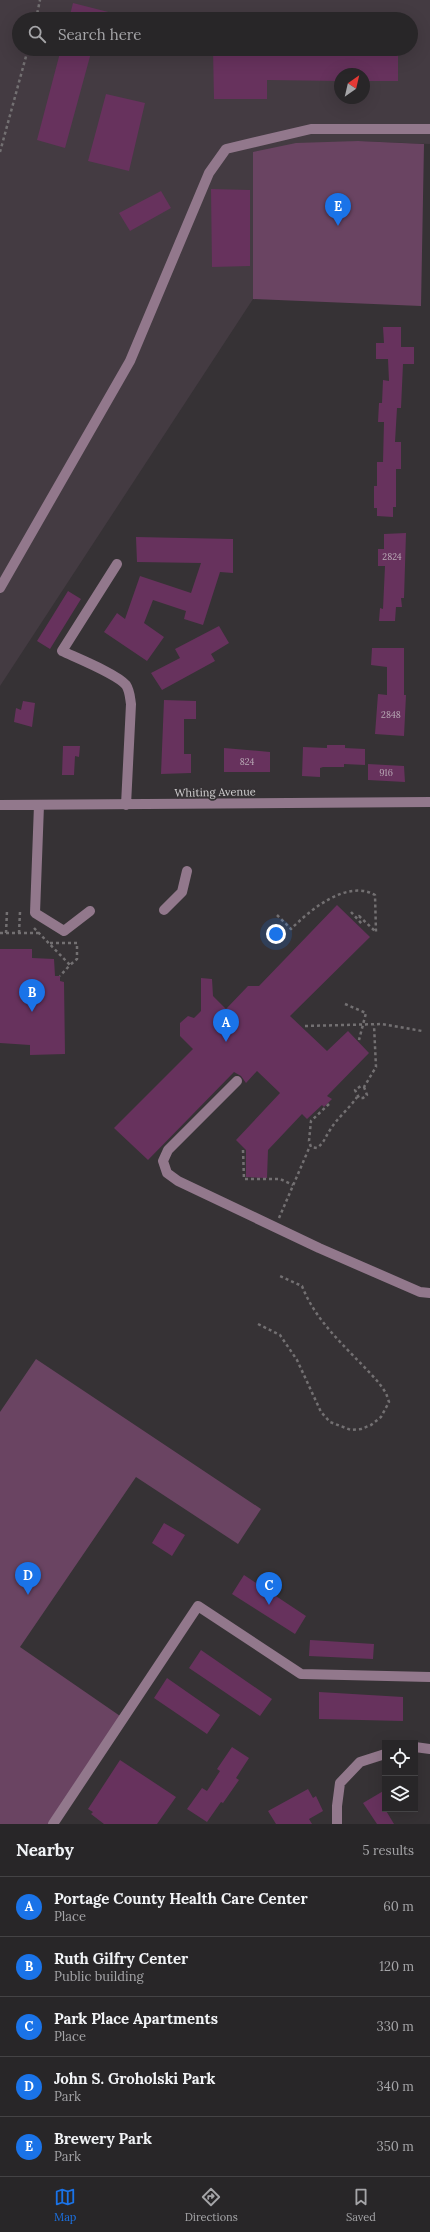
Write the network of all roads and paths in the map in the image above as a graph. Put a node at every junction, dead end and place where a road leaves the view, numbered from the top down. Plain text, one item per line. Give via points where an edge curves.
1 (40, 0) edge
2 (37, 12) edge
3 (26, 56) edge
4 (430, 129) edge
5 (0, 152) edge
6 (117, 564) dead end
7 (0, 588) edge
8 (430, 802) edge
9 (0, 805) edge
10 (39, 805) junction
11 (126, 805) junction
12 (186, 871) dead end
13 (164, 910) dead end
14 (7, 911) dead end
15 (90, 911) dead end
16 (20, 912) dead end
17 (351, 912) dead end
18 (276, 915) dead end
19 (357, 918) junction
20 (30, 923) dead end
21 (362, 924) dead end
22 (0, 933) edge
23 (6, 933) junction
24 (19, 933) junction
25 (39, 933) junction
26 (50, 944) junction
27 (70, 965) junction
28 (60, 976) dead end
29 (345, 1004) dead end
30 (363, 1025) junction
31 (374, 1025) junction
32 (305, 1026) dead end
33 (422, 1031) dead end
34 (359, 1040) dead end
35 (237, 1081) dead end
36 (364, 1087) junction
37 (357, 1097) junction
38 (329, 1104) dead end
39 (310, 1146) junction
40 (243, 1150) dead end
41 (292, 1185) junction
42 (275, 1227) junction
43 (280, 1276) dead end
44 (430, 1293) edge
45 (258, 1324) dead end
46 (430, 1677) edge
47 (418, 1747) edge
48 (430, 1749) edge
49 (382, 1755) edge
50 (53, 1824) edge
51 (336, 1824) edge

1 - 2 path
3 - 5 path
4 - 7 street via 311,129 226,149 209,173 130,361
6 - 11 street via 62,651 115,677 129,690 131,704
8 - 11 street, Whiting Avenue
9 - 10 street, Whiting Avenue
10 - 11 street, Whiting Avenue
10 - 15 street via 35,913 64,931
12 - 13 street via 182,892
14 - 23 path
16 - 24 path
17 - 19 path
18 - 19 path via 291,929 312,908 324,901 351,892 366,891 375,895 376,932 359,916
19 - 21 path
20 - 25 path
22 - 23 path
23 - 24 path
24 - 25 path
25 - 26 path
26 - 27 path
26 - 27 path via 78,943 77,959
27 - 28 path
29 - 30 path via 366,1013
30 - 31 path
30 - 32 path
30 - 34 path
31 - 33 path via 399,1026
31 - 36 path via 376,1067
35 - 42 street via 168,1150 163,1161 164,1168 178,1181
36 - 37 path via 356,1088
36 - 37 path via 367,1095 363,1098
37 - 39 path via 330,1129 324,1142 317,1148
38 - 39 path via 311,1121
39 - 41 path
40 - 41 path via 244,1179 280,1179
41 - 42 path
42 - 44 street via 420,1292
43 - 45 path via 302,1286 309,1305 323,1323 371,1373 386,1393 388,1402 381,1417 361,1430 351,1430 330,1422 321,1412 297,1360 280,1335
46 - 50 street via 301,1674 198,1606
47 - 48 street
49 - 51 street via 360,1762 340,1783

